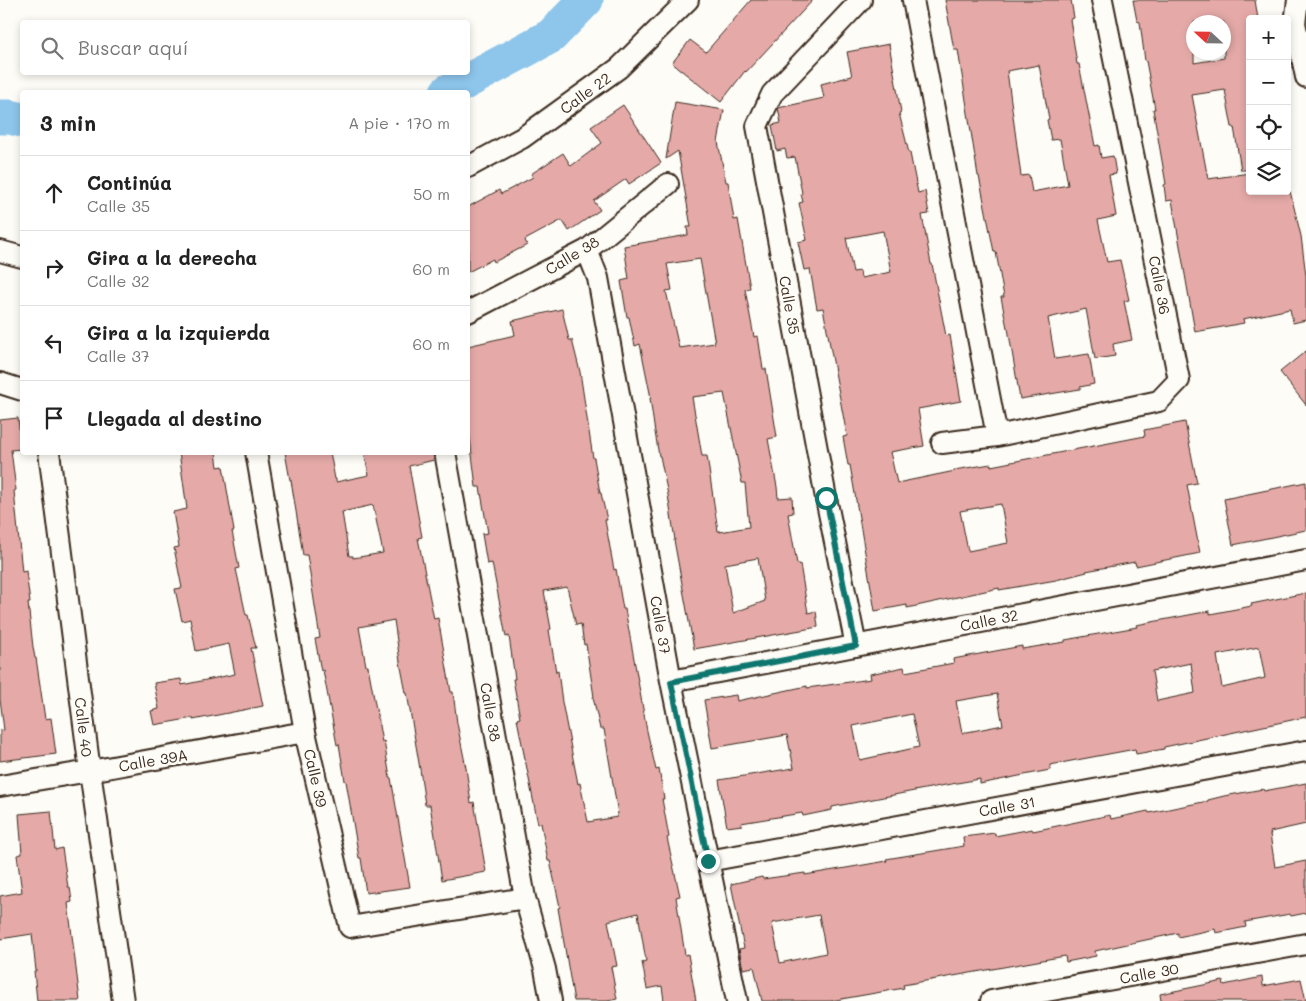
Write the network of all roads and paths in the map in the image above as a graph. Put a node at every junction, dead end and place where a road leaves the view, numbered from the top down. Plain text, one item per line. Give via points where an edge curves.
1 (688, 0) edge
2 (861, 0) edge
3 (913, 0) edge
4 (1102, 0) edge
5 (1298, 0) edge
6 (1306, 77) edge
7 (470, 166) edge
8 (668, 184) dead end
9 (587, 250) junction
10 (0, 252) edge
11 (20, 257) edge
12 (470, 311) edge
13 (0, 383) edge
14 (20, 389) edge
15 (998, 436) junction
16 (942, 443) dead end
17 (49, 455) edge
18 (257, 455) edge
19 (446, 455) edge
20 (1306, 560) edge
21 (856, 646) junction
22 (671, 682) junction
23 (305, 732) junction
24 (1306, 751) edge
25 (90, 771) junction
26 (0, 786) edge
27 (708, 861) junction
28 (525, 898) junction
29 (1306, 944) edge
30 (123, 1001) edge
31 (552, 1001) edge
32 (737, 1001) edge
33 (991, 1001) edge

1 - 7 street, Calle 22 via 619,68 522,138
2 - 21 street, Calle 35 via 772,94 757,126
3 - 15 street
4 - 15 street, Calle 36 via 1179,380 1160,401
5 - 6 street via 1295,23
8 - 9 street, Calle 38
9 - 12 street, Calle 38
9 - 22 street, Calle 37 via 598,278
10 - 11 street
13 - 14 street
15 - 16 street, Calle 36
17 - 25 street, Calle 40
18 - 23 street, Calle 39
19 - 28 street, Calle 38
20 - 21 street, Calle 32
21 - 22 street, Calle 32
22 - 27 street, Calle 37
23 - 25 street, Calle 39A
23 - 28 street, Calle 39 via 350,927
24 - 27 street, Calle 31
25 - 26 street, Calle 39A
25 - 30 street, Calle 40
27 - 32 street, Calle 37
28 - 31 street, Calle 38
29 - 33 street, Calle 30

